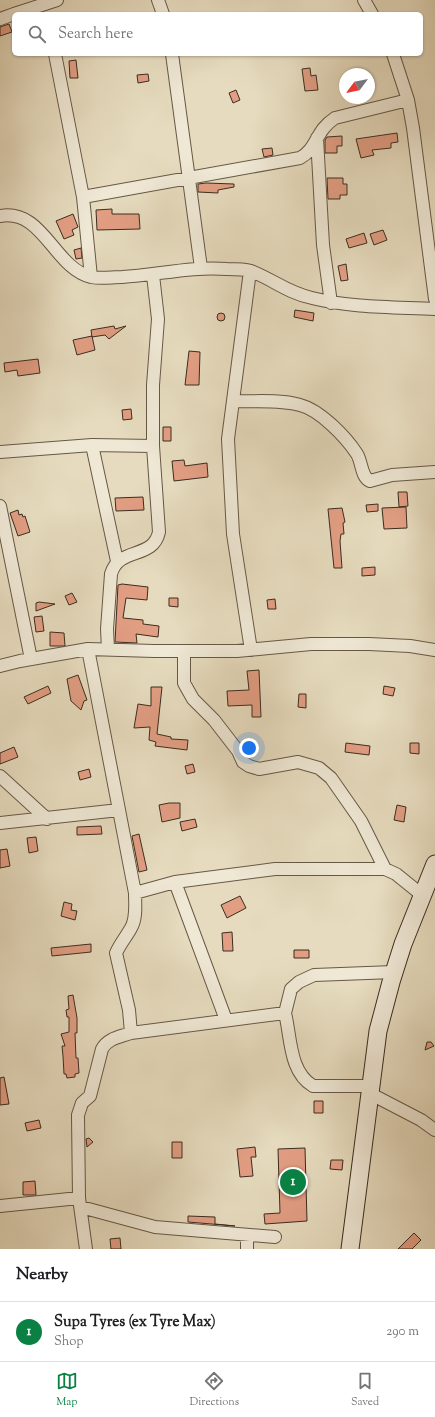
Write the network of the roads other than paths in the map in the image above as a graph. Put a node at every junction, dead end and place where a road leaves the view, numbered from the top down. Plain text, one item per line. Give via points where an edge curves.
1 (57, 0) edge
2 (158, 0) edge
3 (364, 0) edge
4 (45, 6) edge
5 (22, 12) edge
6 (162, 12) edge
7 (371, 12) edge
8 (12, 15) edge
9 (0, 19) edge
10 (55, 56) edge
11 (172, 56) edge
12 (394, 56) edge
13 (408, 100) junction
14 (317, 138) junction
15 (190, 177) junction
16 (83, 197) junction
17 (0, 216) edge
18 (201, 268) junction
19 (250, 271) junction
20 (153, 275) junction
21 (91, 277) junction
22 (435, 299) edge
23 (331, 302) junction
24 (435, 309) edge
25 (233, 401) junction
26 (92, 445) junction
27 (153, 446) junction
28 (0, 452) edge
29 (435, 472) edge
30 (0, 506) edge
31 (117, 561) junction
32 (88, 649) junction
33 (108, 649) junction
34 (251, 650) junction
35 (435, 650) edge
36 (184, 651) junction
37 (32, 659) junction
38 (0, 666) edge
39 (0, 776) edge
40 (119, 810) junction
41 (47, 819) junction
42 (0, 823) edge
43 (435, 864) edge
44 (385, 869) junction
45 (175, 882) junction
46 (135, 893) junction
47 (422, 895) junction
48 (394, 972) junction
49 (285, 1013) junction
50 (226, 1020) junction
51 (131, 1033) junction
52 (370, 1090) junction
53 (435, 1130) edge
54 (80, 1203) junction
55 (0, 1206) edge
56 (247, 1235) junction
57 (275, 1237) dead end
58 (86, 1249) edge
59 (247, 1249) edge
60 (350, 1249) edge

1 - 4 street
2 - 6 street
3 - 7 street
4 - 5 street
8 - 9 street
10 - 16 street
11 - 15 street
12 - 13 street
13 - 14 street via 335,118
13 - 22 street
14 - 15 street via 310,152 300,158
14 - 23 street via 324,246
15 - 16 street
15 - 18 street
16 - 21 street
17 - 21 street via 18,215 25,219 74,267
18 - 19 street
18 - 20 street
19 - 23 street via 292,292
19 - 25 street
20 - 21 street
20 - 27 street via 158,319 153,385
23 - 24 street
25 - 29 street via 294,404 315,411 355,452 365,477 370,481
25 - 34 street via 228,439 233,534
26 - 27 street
26 - 28 street
26 - 31 street
27 - 31 street via 159,532 157,540 144,550
30 - 37 street
31 - 33 street via 111,574
32 - 33 street
32 - 37 street
32 - 40 street
33 - 36 street
34 - 35 street via 311,644 369,644
34 - 36 street
36 - 44 street via 184,683 193,699 238,751 243,762 259,769 298,762 319,768 331,778 361,821
37 - 38 street
39 - 41 street
40 - 41 street
40 - 46 street
41 - 42 street
43 - 47 street
44 - 45 street via 275,869
44 - 47 street via 396,874
45 - 46 street
45 - 50 street
46 - 51 street via 135,917 132,927 116,953
47 - 48 street
48 - 49 street via 314,975 291,989
48 - 52 street via 378,1030
49 - 50 street
49 - 52 street via 296,1067 306,1082 313,1086
50 - 51 street
51 - 54 street via 105,1043 90,1096 78,1109
52 - 53 street
52 - 60 street
54 - 55 street
54 - 56 street via 155,1227
54 - 58 street
56 - 57 street
56 - 59 street

